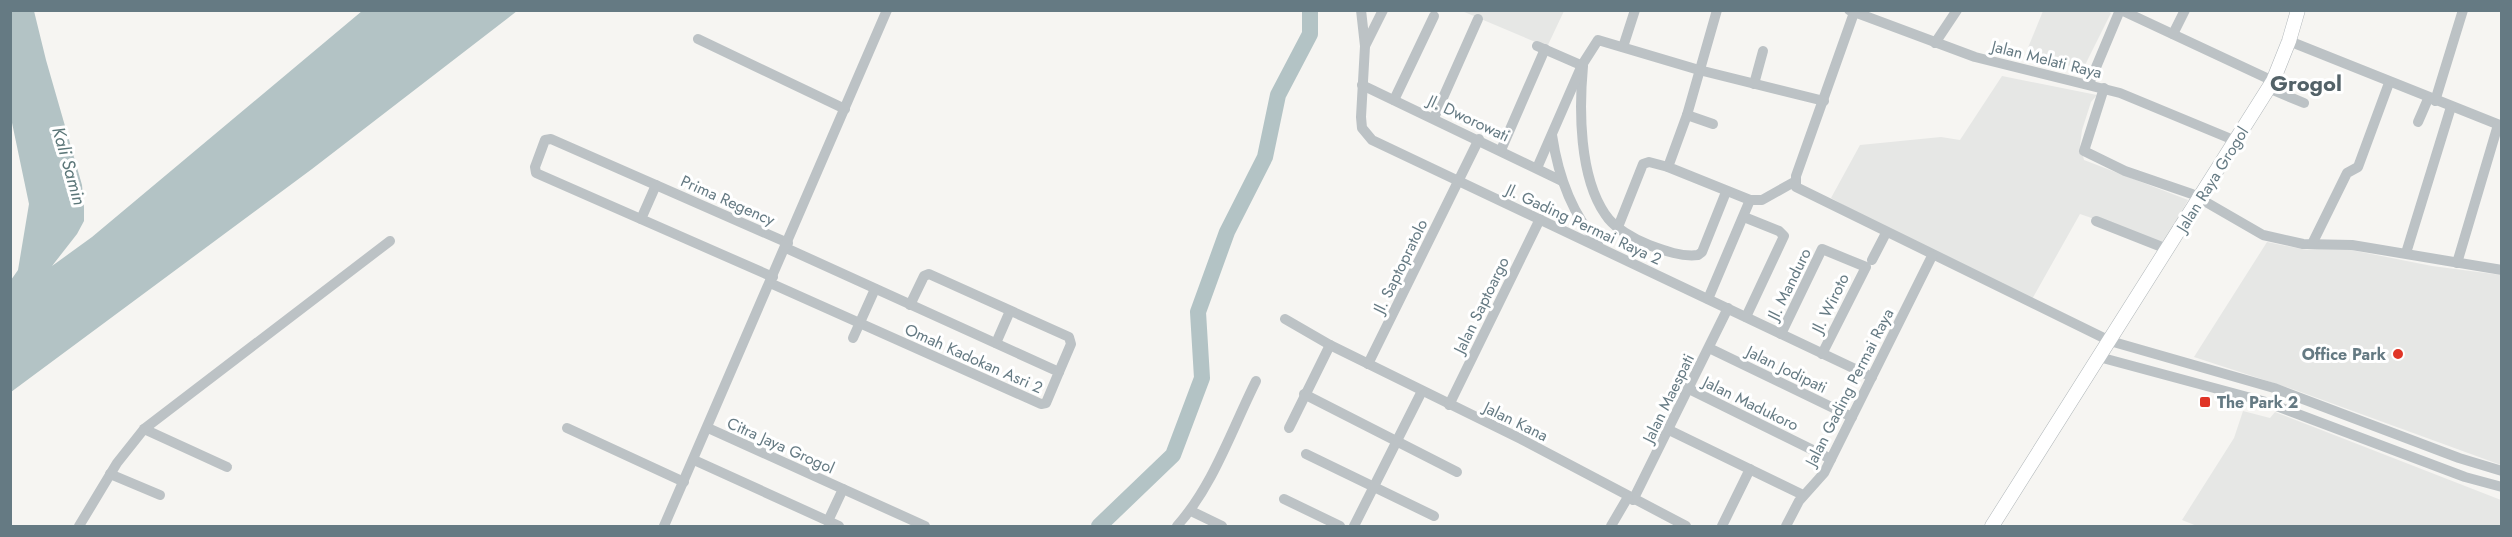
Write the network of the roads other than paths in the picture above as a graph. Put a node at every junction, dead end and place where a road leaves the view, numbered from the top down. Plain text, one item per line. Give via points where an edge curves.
1 (887, 10) edge
2 (1361, 10) edge
3 (1383, 10) edge
4 (1635, 10) edge
5 (1717, 10) edge
6 (1957, 10) edge
7 (2121, 10) edge
8 (2185, 10) edge
9 (2298, 10) edge
10 (2463, 10) edge
11 (1853, 11) edge
12 (1434, 16) dead end
13 (1478, 19) dead end
14 (2173, 34) junction
15 (698, 39) dead end
16 (2289, 41) junction
17 (1935, 43) junction
18 (1365, 46) junction
19 (1623, 47) junction
20 (1763, 51) dead end
21 (1582, 65) junction
22 (1699, 70) junction
23 (2389, 83) junction
24 (1754, 84) junction
25 (2089, 84) junction
26 (2270, 84) junction
27 (1362, 85) junction
28 (2104, 88) junction
29 (1394, 100) junction
30 (2432, 100) junction
31 (1824, 101) junction
32 (2304, 103) dead end
33 (2451, 107) junction
34 (845, 109) junction
35 (1687, 116) junction
36 (1434, 118) junction
37 (2418, 122) dead end
38 (1713, 124) dead end
39 (2500, 126) edge
40 (1552, 134) junction
41 (1479, 139) junction
42 (2236, 141) junction
43 (1501, 150) junction
44 (1668, 167) junction
45 (1537, 168) junction
46 (1458, 181) junction
47 (1562, 181) junction
48 (1794, 182) junction
49 (656, 185) junction
50 (1726, 192) junction
51 (2200, 199) junction
52 (1750, 200) junction
53 (1744, 215) junction
54 (641, 219) junction
55 (1540, 219) junction
56 (2096, 221) dead end
57 (1618, 226) junction
58 (1886, 232) junction
59 (390, 241) dead end
60 (2312, 244) junction
61 (787, 246) junction
62 (1602, 248) junction
63 (2167, 249) junction
64 (2406, 253) junction
65 (1932, 255) junction
66 (1869, 263) junction
67 (2457, 263) junction
68 (2502, 270) edge
69 (772, 280) junction
70 (874, 289) junction
71 (1708, 299) junction
72 (910, 305) junction
73 (1728, 308) junction
74 (1011, 311) junction
75 (1746, 317) junction
76 (1285, 319) dead end
77 (859, 323) junction
78 (1781, 334) junction
79 (852, 338) dead end
80 (2110, 341) junction
81 (996, 343) junction
82 (1330, 345) junction
83 (1709, 348) junction
84 (1822, 354) junction
85 (2099, 357) junction
86 (1368, 364) junction
87 (1059, 372) junction
88 (1872, 377) junction
89 (1256, 381) dead end
90 (1689, 389) junction
91 (1422, 391) junction
92 (1304, 394) junction
93 (1449, 405) junction
94 (1852, 417) junction
95 (567, 428) dead end
96 (708, 428) junction
97 (1289, 428) dead end
98 (144, 429) junction
99 (1669, 430) junction
100 (1396, 442) junction
101 (1306, 454) dead end
102 (1831, 459) junction
103 (694, 460) junction
104 (227, 467) dead end
105 (1750, 470) junction
106 (2502, 471) edge
107 (1457, 472) dead end
108 (110, 474) junction
109 (684, 482) junction
110 (1374, 486) junction
111 (2502, 487) edge
112 (843, 489) junction
113 (160, 495) dead end
114 (1803, 495) junction
115 (1630, 498) junction
116 (1284, 500) dead end
117 (1191, 511) junction
118 (1434, 516) dead end
119 (828, 521) junction
120 (79, 526) edge
121 (664, 526) edge
122 (839, 526) edge
123 (925, 526) edge
124 (1177, 526) edge
125 (1222, 526) edge
126 (1340, 526) edge
127 (1354, 526) edge
128 (1611, 526) edge
129 (1686, 526) edge
130 (1722, 526) edge
131 (1786, 526) edge
132 (1992, 526) edge

1 - 34 street
2 - 18 street
3 - 18 street
4 - 19 street
5 - 22 street
6 - 17 street
7 - 14 street
7 - 25 street
8 - 14 street
9 - 16 main road, Jalan Raya Grogol
10 - 30 street
11 - 17 street, Jalan Melati Raya
11 - 31 street
12 - 29 street
13 - 36 street
14 - 26 street
15 - 34 street
16 - 23 street
16 - 26 main road, Jalan Raya Grogol
17 - 25 street, Jalan Melati Raya
18 - 27 street, Jl. Gading Permai Raya 2
19 - 21 street via 1595,41
19 - 22 street
20 - 24 street
21 - 40 street
21 - 43 street via 1541,47
21 - 57 street via 1582,144 1598,201 1605,215
22 - 24 street
22 - 35 street
23 - 30 street
23 - 60 street via 2358,167 2346,173
24 - 31 street
25 - 28 street, Jalan Melati Raya
26 - 32 street
26 - 42 main road, Jalan Raya Grogol
27 - 29 street, Jl. Dworowati
27 - 46 street, Jl. Gading Permai Raya 2 via 1361,117 1367,136
28 - 42 street, Jalan Melati Raya
28 - 51 street via 2084,151 2095,159
29 - 36 street, Jl. Dworowati
30 - 33 street
30 - 37 street
31 - 48 street
33 - 39 street
33 - 64 street
34 - 61 street
35 - 38 street
35 - 44 street
36 - 41 street, Jl. Dworowati
39 - 67 street
40 - 45 street
40 - 47 street
41 - 43 street, Jl. Dworowati
41 - 46 street, Jl. Saptopratolo
42 - 51 main road, Jalan Raya Grogol
43 - 45 street, Jl. Dworowati
44 - 50 street
44 - 57 street via 1643,164
45 - 47 street, Jl. Dworowati
46 - 55 street, Jl. Gading Permai Raya 2
46 - 86 street, Jl. Saptopratolo
47 - 62 street via 1586,230
48 - 52 street via 1762,200
48 - 58 street via 1803,192
49 - 54 street, Prima Regency
49 - 54 street, Prima Regency via 551,139 545,140 536,173
49 - 61 street, Prima Regency
50 - 52 street
50 - 57 street via 1698,255 1662,250
51 - 60 street via 2254,232
51 - 63 main road, Jalan Raya Grogol
52 - 53 street
53 - 71 street
53 - 75 street via 1784,234
54 - 69 street, Prima Regency
55 - 62 street, Jl. Gading Permai Raya 2
55 - 93 street, Jalan Saptoargo
56 - 63 street
58 - 65 street
58 - 66 street, Jl. Wiroto
59 - 98 street
60 - 64 street
61 - 69 street
61 - 70 street, Omah Kadokan Asri 2
62 - 71 street, Jl. Gading Permai Raya 2
63 - 80 main road, Jalan Raya Grogol
64 - 67 street
65 - 80 street
65 - 88 street, Jalan Gading Permai Raya
66 - 78 street, Jl. Manduro via 1824,248
66 - 84 street, Jl. Wiroto
67 - 68 street
69 - 77 street, Omah Kadokan Asri 2
69 - 96 street
70 - 72 street, Omah Kadokan Asri 2
70 - 77 street
71 - 73 street, Jl. Gading Permai Raya 2
72 - 74 street, Omah Kadokan Asri 2 via 924,276 929,274
72 - 81 street, Omah Kadokan Asri 2
73 - 75 street, Jl. Gading Permai Raya 2
73 - 83 street, Jalan Maespati
74 - 81 street, Omah Kadokan Asri 2
74 - 87 street, Omah Kadokan Asri 2 via 1069,338 1071,344
75 - 78 street, Jl. Gading Permai Raya 2
76 - 82 street, Jalan Kana
77 - 79 street
77 - 87 street, Omah Kadokan Asri 2 via 1041,404 1046,403
78 - 84 street, Jl. Gading Permai Raya 2
80 - 85 main road, Jalan Raya Grogol
80 - 106 street via 2274,388
81 - 87 street, Omah Kadokan Asri 2
82 - 86 street, Jalan Kana
82 - 92 street
83 - 90 street, Jalan Maespati
83 - 94 street, Jalan Jodipati
84 - 88 street, Jl. Gading Permai Raya 2
85 - 111 street via 2266,402 2465,477
85 - 132 main road, Jalan Raya Grogol
86 - 91 street, Jalan Kana
88 - 94 street, Jalan Gading Permai Raya
89 - 117 street
90 - 99 street, Jalan Maespati
90 - 102 street, Jalan Madukoro
91 - 93 street, Jalan Kana
91 - 100 street
92 - 97 street
92 - 100 street
93 - 115 street, Jalan Kana
94 - 102 street, Jalan Gading Permai Raya
95 - 109 street
96 - 103 street
96 - 112 street, Citra Jaya Grogol
98 - 104 street
98 - 108 street
99 - 105 street
99 - 115 street, Jalan Maespati
100 - 107 street
100 - 110 street
101 - 110 street
102 - 114 street, Jalan Gading Permai Raya via 1819,480
103 - 109 street
103 - 119 street
105 - 114 street
105 - 130 street
108 - 113 street
108 - 120 street
109 - 121 street
110 - 118 street
110 - 127 street
112 - 119 street, Citra Jaya Grogol
112 - 123 street, Citra Jaya Grogol
114 - 131 street, Jalan Gading Permai Raya
115 - 128 street, Jalan Maespati
115 - 129 street, Jalan Kana
116 - 126 street
117 - 124 street
117 - 125 street
119 - 122 street

